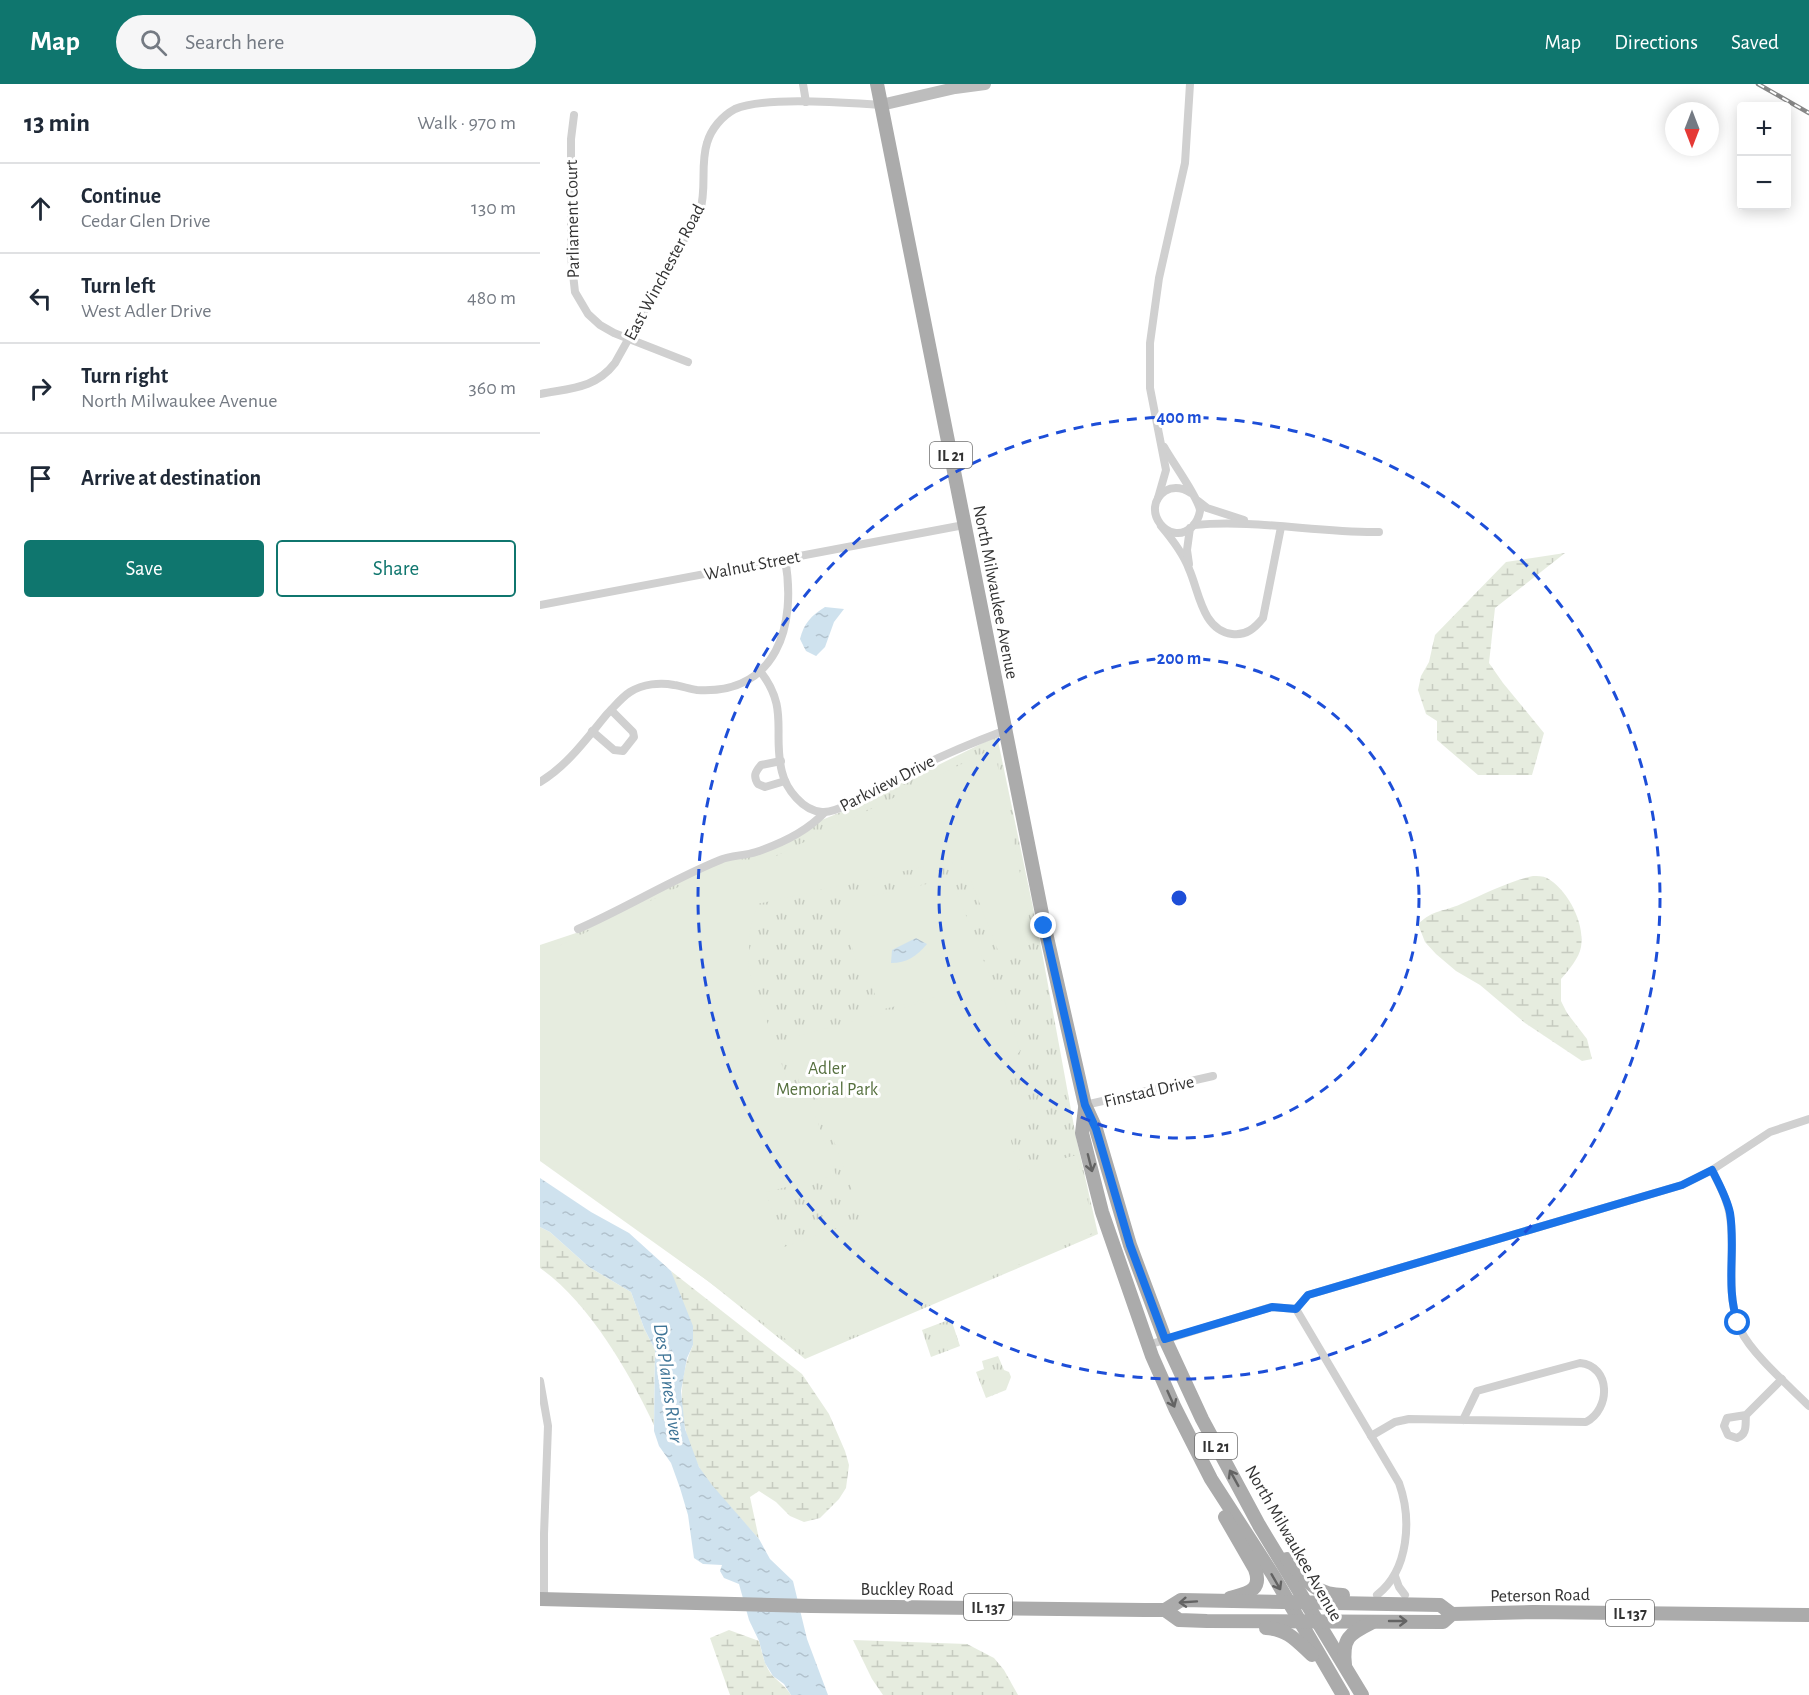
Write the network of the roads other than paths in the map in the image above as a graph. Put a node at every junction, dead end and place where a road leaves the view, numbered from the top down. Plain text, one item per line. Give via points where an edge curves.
1 (803, 84) edge
2 (877, 84) edge
3 (984, 84) edge
4 (1190, 84) edge
5 (806, 102) junction
6 (881, 105) junction
7 (574, 115) dead end
8 (630, 338) junction
9 (688, 362) dead end
10 (540, 394) edge
11 (1160, 442) junction
12 (1191, 493) junction
13 (1158, 498) junction
14 (1198, 501) junction
15 (964, 525) junction
16 (1265, 525) junction
17 (1161, 526) junction
18 (1192, 527) junction
19 (1281, 527) junction
20 (1379, 532) dead end
21 (785, 559) junction
22 (1189, 567) junction
23 (540, 605) edge
24 (760, 671) junction
25 (611, 710) junction
26 (1006, 730) junction
27 (592, 731) junction
28 (781, 761) junction
29 (785, 781) junction
30 (540, 782) edge
31 (824, 813) junction
32 (578, 929) dead end
33 (1213, 1076) dead end
34 (1085, 1105) junction
35 (1809, 1119) edge
36 (1712, 1170) junction
37 (1296, 1309) junction
38 (1165, 1339) junction
39 (1148, 1345) junction
40 (1782, 1379) junction
41 (540, 1381) edge
42 (1809, 1406) edge
43 (544, 1415) edge
44 (1746, 1415) dead end
45 (1463, 1420) junction
46 (1371, 1436) junction
47 (1211, 1479) junction
48 (1279, 1557) junction
49 (1395, 1576) junction
50 (1377, 1595) junction
51 (1405, 1595) junction
52 (542, 1599) edge
53 (1213, 1601) junction
54 (1288, 1603) junction
55 (1308, 1604) junction
56 (1420, 1604) junction
57 (1165, 1610) junction
58 (1452, 1614) junction
59 (1809, 1615) edge
60 (1207, 1621) junction
61 (1299, 1621) junction
62 (1318, 1621) junction
63 (1374, 1621) junction
64 (1346, 1667) junction
65 (1326, 1669) junction
66 (1343, 1695) edge
67 (1362, 1695) edge

1 - 5 street
2 - 6 main road, North Milwaukee Avenue / IL 21
3 - 6 main road
4 - 11 street via 1185,163 1159,278 1150,343 1150,388
5 - 6 street, East Winchester Road
5 - 8 street, East Winchester Road via 737,108 717,124 706,145 700,211
6 - 15 main road, North Milwaukee Avenue / IL 21
7 - 8 street, Parliament Court via 571,256 575,292 600,325
8 - 9 street, Parliament Court
8 - 10 street, East Winchester Road via 607,375 588,384
11 - 12 street
11 - 13 street via 1166,470
12 - 13 street via 1170,489
12 - 14 street
13 - 17 street via 1155,513
14 - 16 street via 1217,512
14 - 18 street via 1200,512
15 - 21 street, Walnut Street
15 - 26 main road, North Milwaukee Avenue / IL 21
16 - 18 street via 1222,522
16 - 19 street
17 - 18 street via 1174,532
17 - 22 street
18 - 22 street via 1187,550
19 - 20 street
19 - 22 street via 1263,618 1248,633 1238,635 1217,629 1209,620
21 - 23 street, Walnut Street
21 - 24 street via 789,596 784,635
24 - 25 street via 719,689 646,685 628,693
24 - 28 street, Parkview Drive via 776,700
25 - 27 street
25 - 27 street via 633,732 629,745 622,751 615,750
26 - 31 street, Parkview Drive
26 - 34 main road, North Milwaukee Avenue / IL 21
27 - 30 street via 555,773
28 - 29 street, Parkview Drive
28 - 29 street via 761,765 754,778 765,787
29 - 31 street, Parkview Drive via 802,804
31 - 32 street via 772,846 722,858
33 - 34 street, Finstad Drive
34 - 38 main road, North Milwaukee Avenue / IL 21
34 -> 39 main road, North Milwaukee Avenue / IL 21 via 1082,1132 1102,1212
35 - 36 street via 1770,1132
36 - 37 street via 1682,1185 1308,1295
36 - 40 street via 1729,1210 1732,1298 1740,1330
37 - 38 street via 1272,1307
37 - 46 street
38 - 39 street
48 -> 38 main road, North Milwaukee Avenue / IL 21 via 1202,1419
39 -> 47 main road, North Milwaukee Avenue / IL 21
40 - 42 street
40 - 44 street
41 - 43 street
43 - 52 street
45 - 45 street via 1586,1422 1601,1409 1603,1382 1591,1364 1580,1363 1477,1391
45 - 46 street via 1409,1419
46 - 49 street via 1404,1496 1405,1551
47 - 53 main road via 1215,1499 1257,1578 1257,1586 1248,1593
47 -> 54 main road, North Milwaukee Avenue / IL 21
48 - 50 main road via 1286,1558 1326,1595
48 - 55 main road, North Milwaukee Avenue / IL 21
49 - 50 street
49 - 51 street
50 - 51 main road
51 - 56 main road
52 - 57 main road, Buckley Road / IL 137
53 - 54 main road, Buckley Road / IL 137
53 -> 57 main road, Buckley Road / IL 137 via 1181,1600
54 - 55 main road, Buckley Road / IL 137
54 - 61 main road, North Milwaukee Avenue / IL 21
55 - 56 main road, Peterson Road / IL 137
55 - 62 main road, North Milwaukee Avenue / IL 21
56 - 58 main road, Peterson Road / IL 137 via 1440,1605
57 - 60 main road, Peterson Road / IL 137 via 1179,1620
58 - 59 main road, Peterson Road / IL 137
63 -> 58 main road, Peterson Road / IL 137 via 1443,1622
60 - 61 main road, Peterson Road / IL 137
60 - 65 main road via 1216,1628 1282,1630 1293,1635
61 - 62 main road, Peterson Road / IL 137
61 - 65 main road, North Milwaukee Avenue / IL 21
62 - 63 main road, Peterson Road / IL 137
62 - 64 main road, North Milwaukee Avenue / IL 21
63 - 64 main road via 1347,1639
64 - 67 main road, North Milwaukee Avenue / IL 21
65 - 66 main road, North Milwaukee Avenue / IL 21

